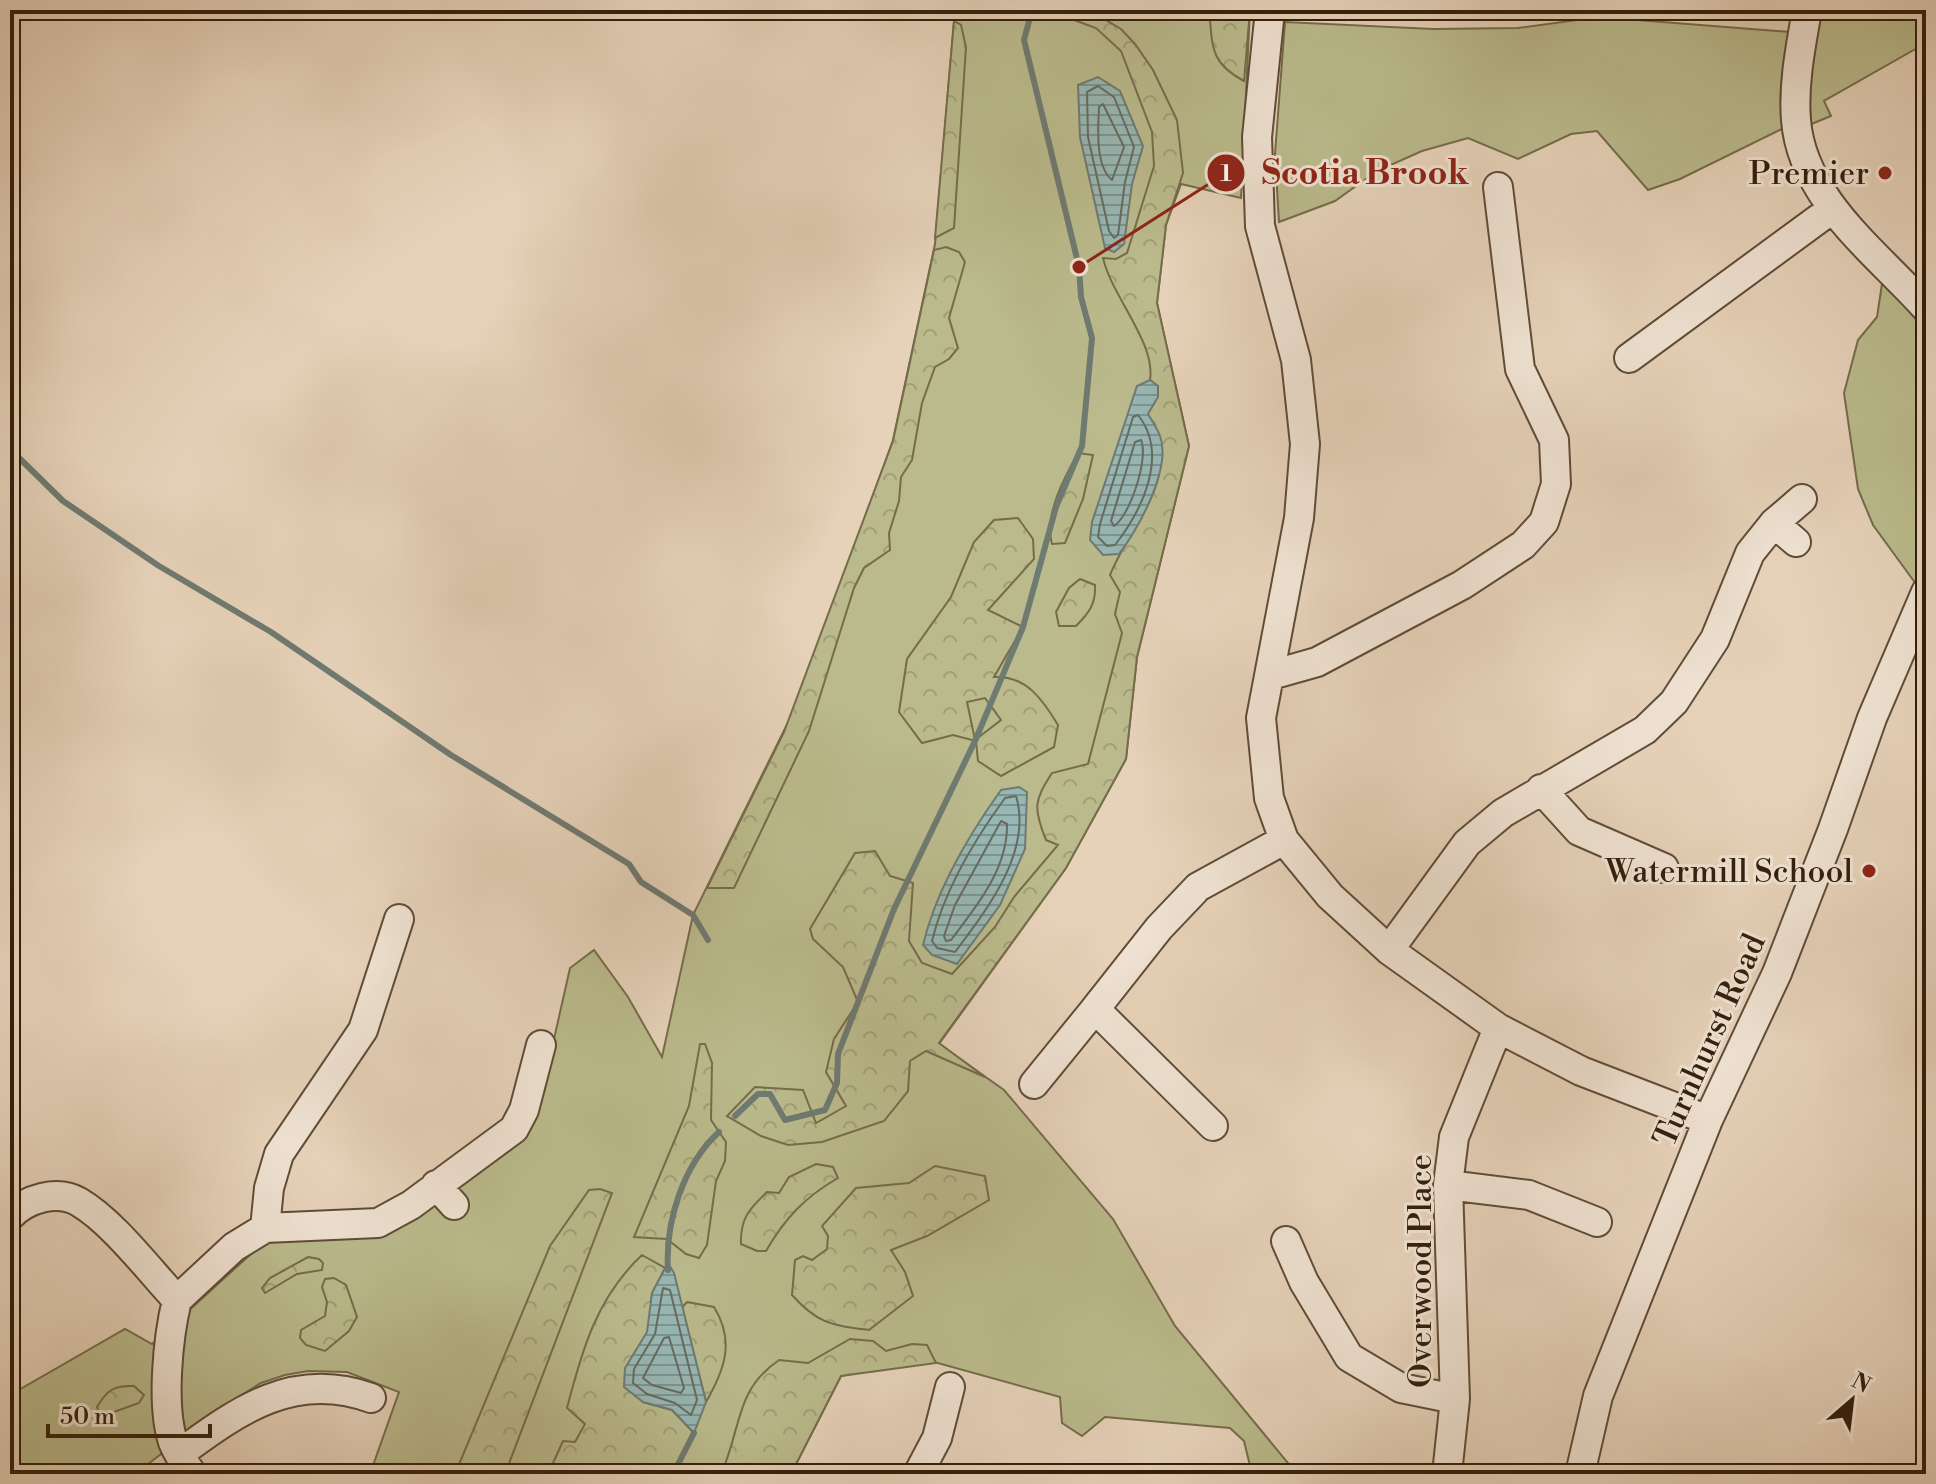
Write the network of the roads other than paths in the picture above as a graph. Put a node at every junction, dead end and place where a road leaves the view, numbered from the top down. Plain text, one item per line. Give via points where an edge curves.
1 (1270, 10) edge
2 (1807, 10) edge
3 (1498, 187) dead end
4 (1832, 209) junction
5 (1926, 308) edge
6 (1629, 358) dead end
7 (1802, 499) dead end
8 (1774, 523) junction
9 (1796, 542) dead end
10 (1926, 592) edge
11 (1271, 675) junction
12 (1541, 789) junction
13 (1284, 840) junction
14 (1664, 868) dead end
15 (399, 919) dead end
16 (1389, 950) junction
17 (1095, 1009) junction
18 (1498, 1028) junction
19 (541, 1045) dead end
20 (1034, 1084) dead end
21 (1708, 1120) junction
22 (1213, 1126) dead end
23 (1448, 1185) junction
24 (10, 1216) edge
25 (1580, 1222) dead end
26 (265, 1228) junction
27 (1286, 1241) dead end
28 (177, 1300) junction
29 (950, 1387) dead end
30 (371, 1398) dead end
31 (1455, 1399) junction
32 (185, 1464) edge
33 (918, 1474) edge
34 (1447, 1474) edge
35 (1580, 1474) edge

1 - 11 street via 1257,137 1260,226 1296,360 1305,444 1299,518
2 - 4 street via 1795,118 1807,165
3 - 11 street via 1520,369 1554,440 1556,484 1544,522 1523,545 1462,585 1317,662
4 - 5 street
4 - 6 street
7 - 8 street
8 - 9 street
8 - 12 street via 1750,553 1715,639 1674,702 1645,730
10 - 21 street, Turnhurst Road via 1904,636 1777,973
11 - 13 street via 1261,718 1264,757 1269,798
12 - 14 street via 1579,831
12 - 16 street via 1467,843
13 - 16 street via 1330,896
13 - 17 street via 1198,887
15 - 26 street via 363,1030 279,1154
16 - 18 street
17 - 20 street
17 - 22 street
18 - 21 street via 1581,1071
18 - 23 street, Overwood Place via 1454,1137
19 - 26 street via 520,1120 445,1195 378,1223
21 - 35 street, Turnhurst Road via 1598,1396
23 - 25 street via 1529,1195
23 - 31 street, Overwood Place
24 - 28 street via 22,1204 45,1196 76,1200
26 - 28 street via 234,1247
27 - 31 street via 1349,1357 1401,1388
28 - 32 street via 168,1398 170,1430
29 - 33 street via 937,1438
30 - 32 street via 331,1387 263,1400 233,1415
31 - 34 street, Overwood Place

